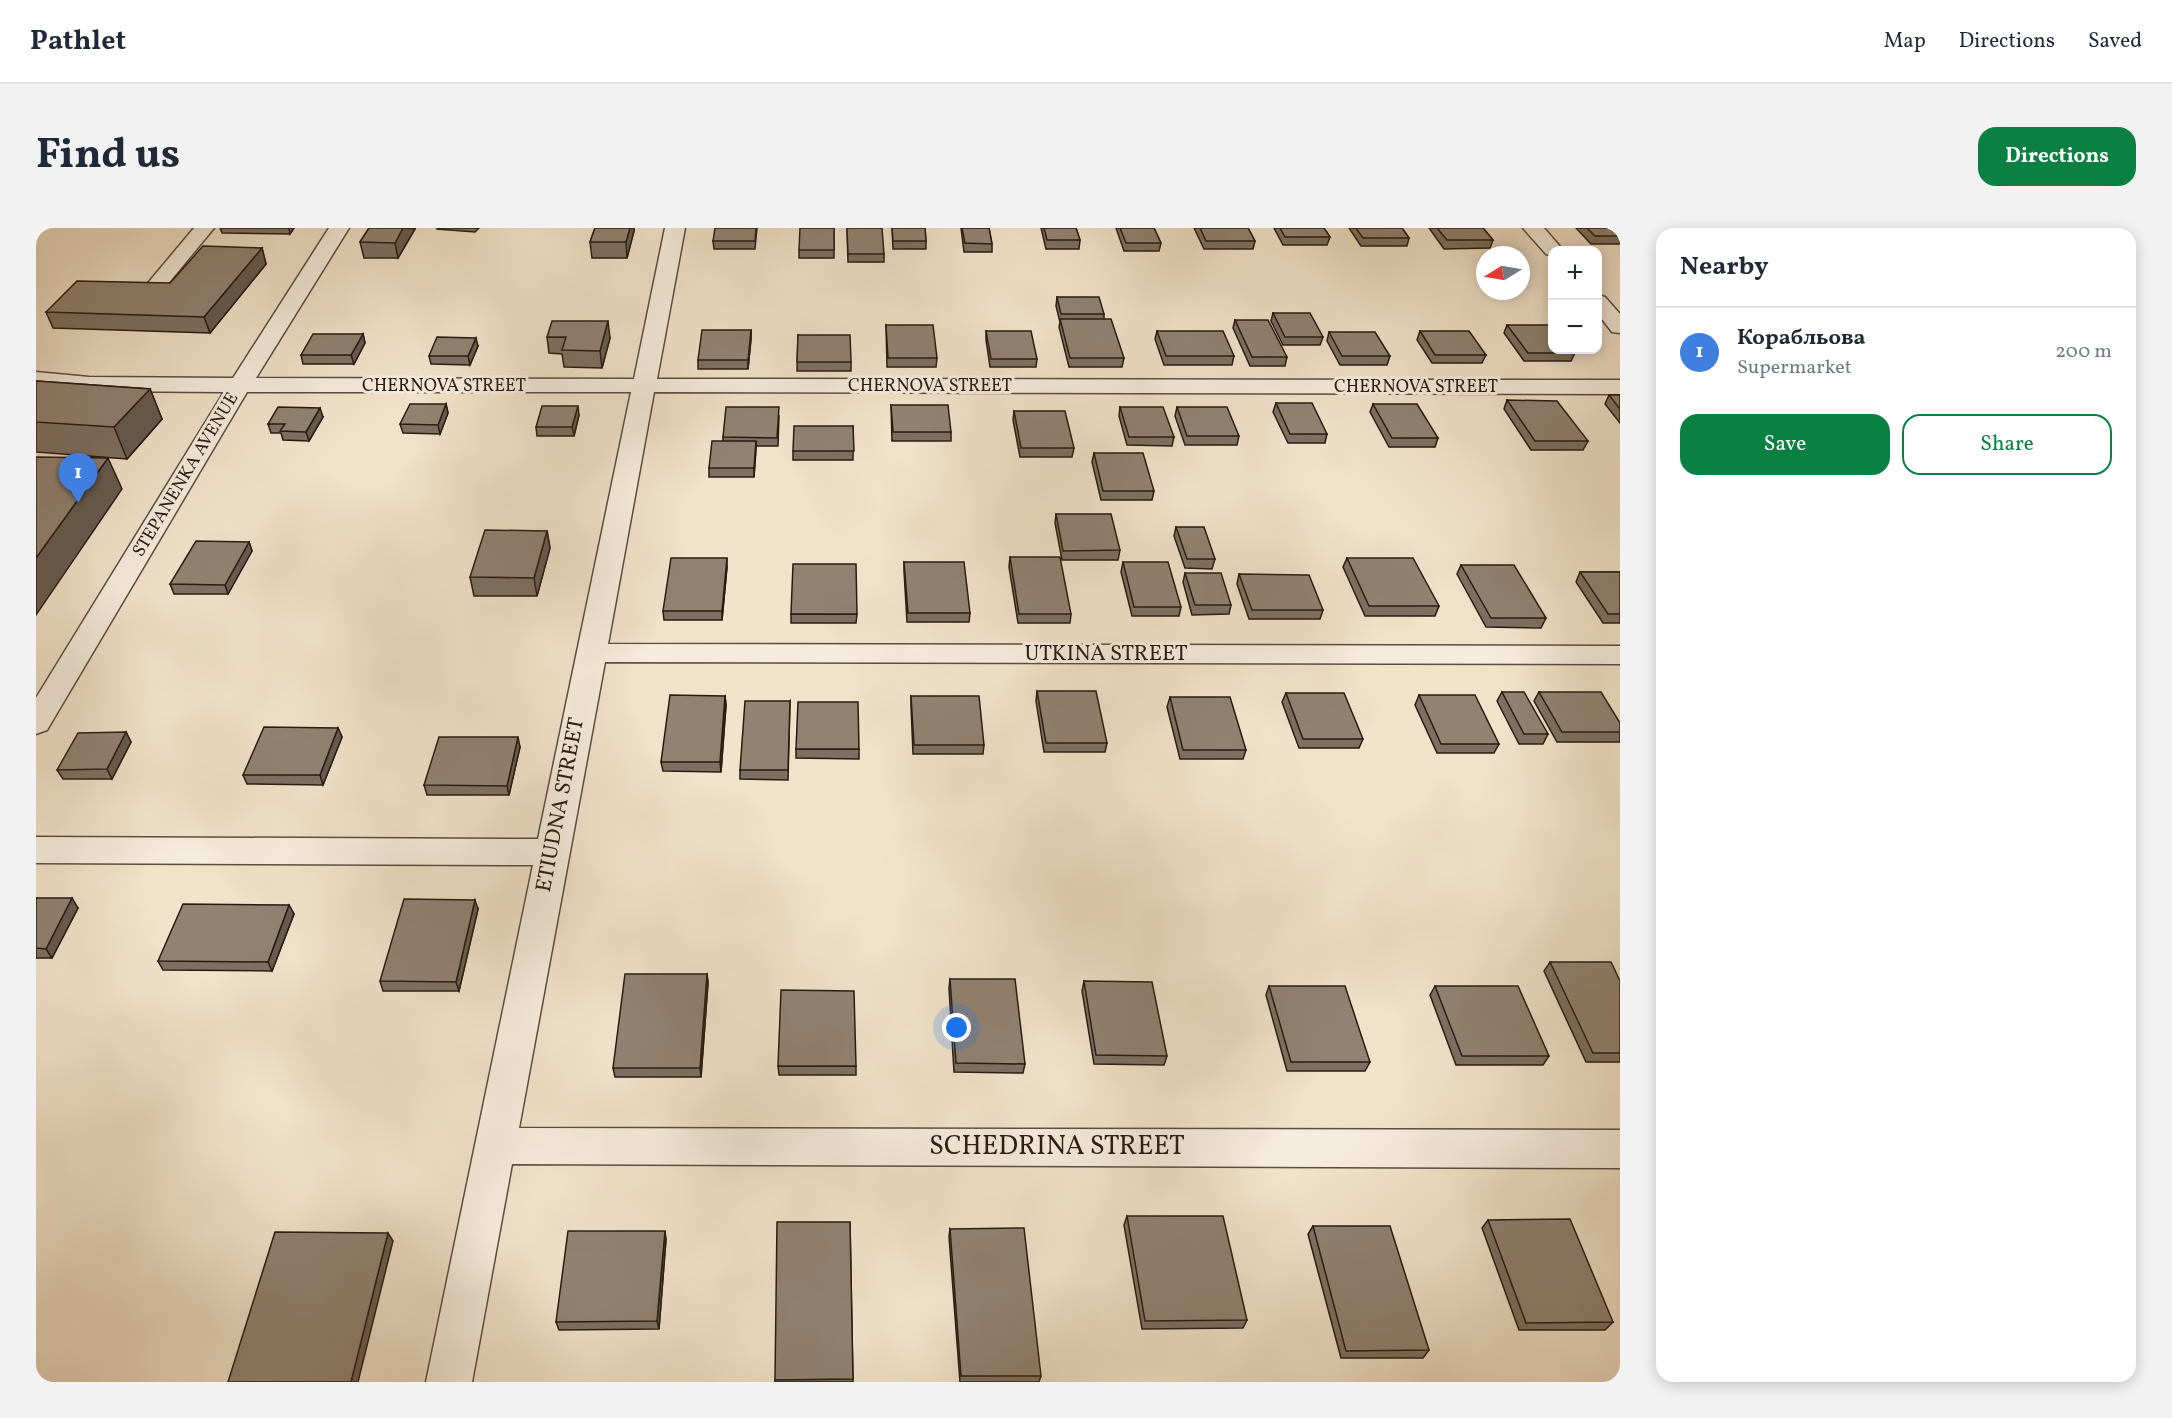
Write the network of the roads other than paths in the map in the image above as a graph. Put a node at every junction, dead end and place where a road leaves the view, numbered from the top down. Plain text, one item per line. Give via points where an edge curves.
1 (204, 228) edge
2 (339, 228) edge
3 (675, 228) edge
4 (1533, 228) edge
5 (1549, 246) edge
6 (155, 287) edge
7 (1602, 306) edge
8 (1620, 327) edge
9 (36, 379) edge
10 (240, 386) junction
11 (643, 386) junction
12 (1620, 387) edge
13 (591, 654) junction
14 (1620, 655) edge
15 (36, 723) edge
16 (36, 850) edge
17 (552, 852) junction
18 (495, 1146) junction
19 (1620, 1149) edge
20 (449, 1382) edge

1 - 6 street
2 - 10 street, STEPANENKA AVENUE
3 - 11 street, ETIUDNA STREET
4 - 5 street
7 - 8 street
9 - 10 street, CHERNOVA STREET via 89,384
10 - 11 street, CHERNOVA STREET
10 - 15 street, STEPANENKA AVENUE
11 - 12 street, CHERNOVA STREET
11 - 13 street, ETIUDNA STREET
13 - 14 street, UTKINA STREET
13 - 17 street, ETIUDNA STREET
16 - 17 street
17 - 18 street, ETIUDNA STREET
18 - 19 street, SCHEDRINA STREET
18 - 20 street, ETIUDNA STREET

